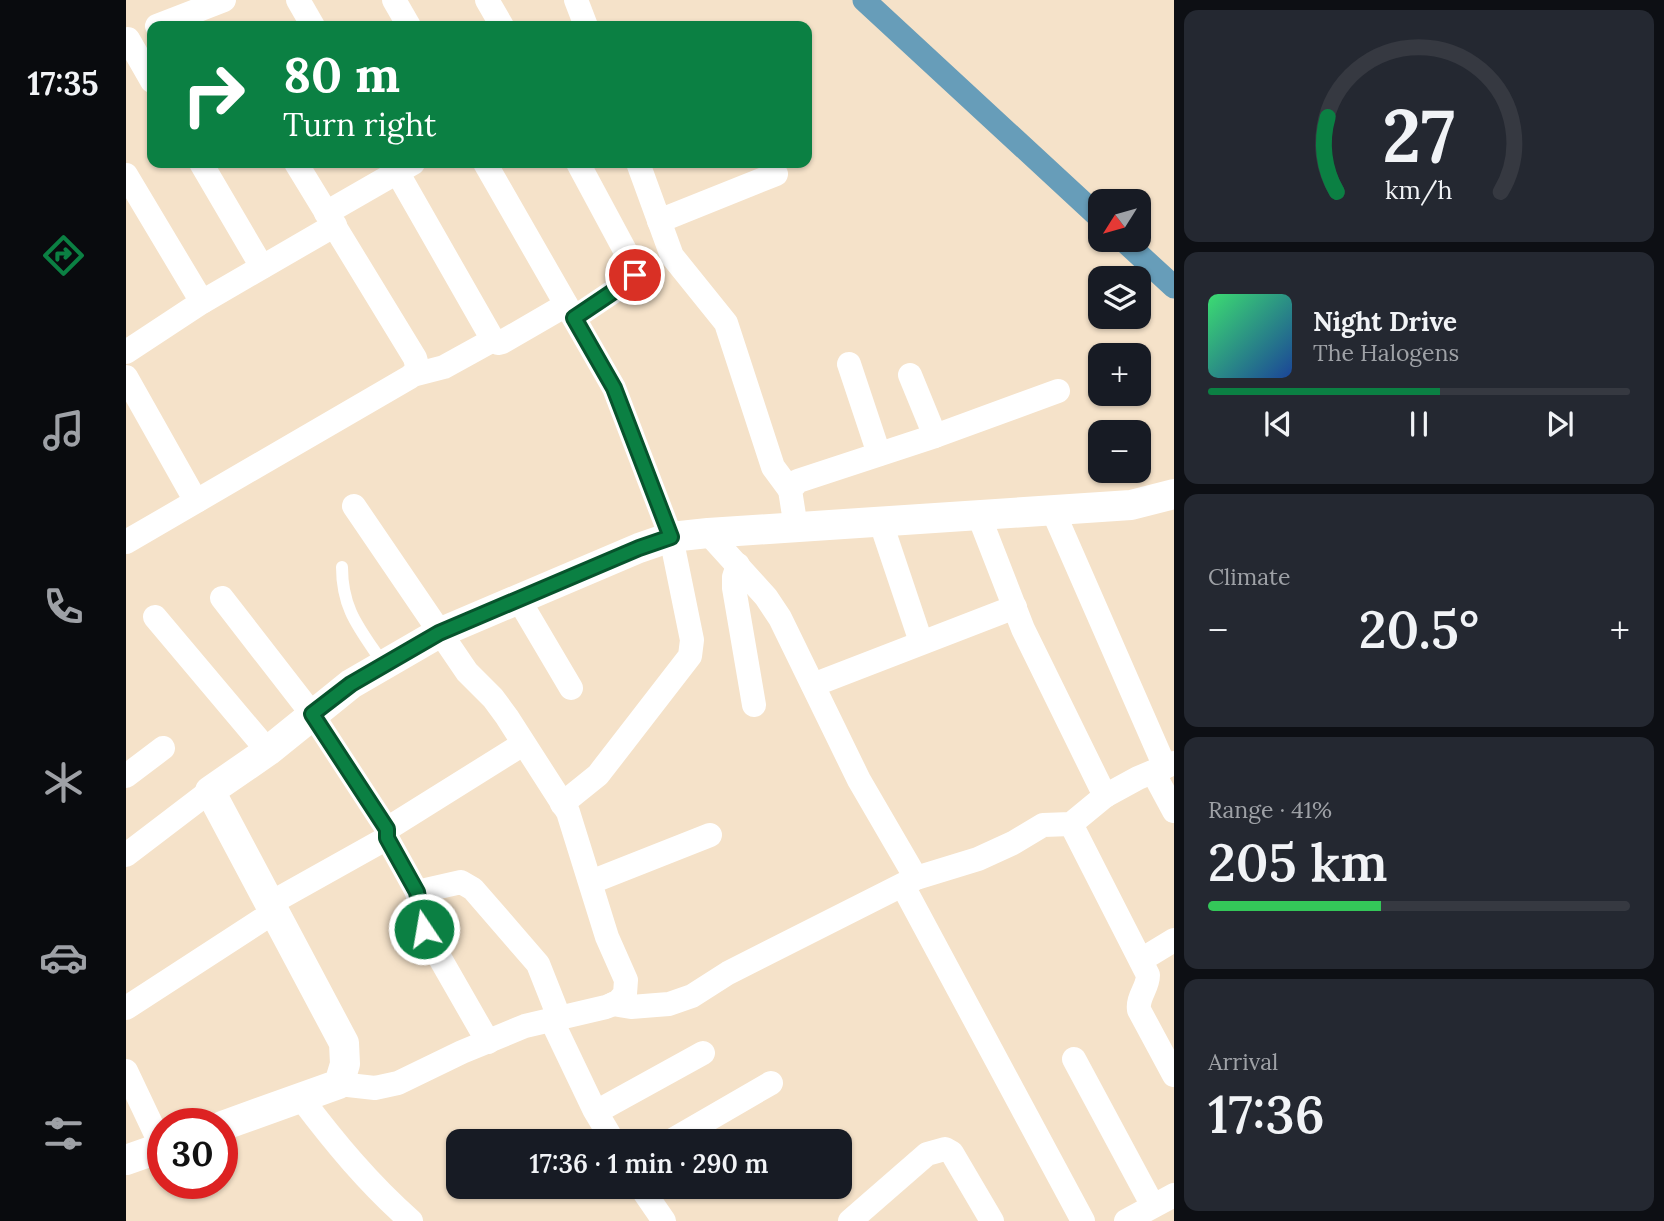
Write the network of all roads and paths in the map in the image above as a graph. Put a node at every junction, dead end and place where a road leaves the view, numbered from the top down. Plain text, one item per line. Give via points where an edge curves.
1 (298, 0) edge
2 (394, 0) edge
3 (487, 0) edge
4 (576, 0) edge
5 (215, 11) edge
6 (167, 15) edge
7 (310, 21) edge
8 (406, 21) edge
9 (499, 21) edge
10 (584, 21) edge
11 (147, 31) edge
12 (127, 39) edge
13 (147, 73) edge
14 (204, 168) edge
15 (299, 168) edge
16 (398, 168) edge
17 (402, 168) edge
18 (488, 168) edge
19 (581, 168) edge
20 (640, 168) edge
21 (776, 174) dead end
22 (126, 176) edge
23 (330, 219) junction
24 (659, 221) junction
25 (262, 267) junction
26 (202, 302) junction
27 (570, 311) junction
28 (493, 340) junction
29 (126, 352) edge
30 (849, 364) dead end
31 (413, 374) junction
32 (910, 375) dead end
33 (126, 377) edge
34 (1058, 391) dead end
35 (935, 436) junction
36 (878, 454) junction
37 (790, 491) junction
38 (1174, 494) edge
39 (198, 500) junction
40 (354, 506) dead end
41 (1054, 511) junction
42 (979, 516) junction
43 (881, 523) junction
44 (796, 527) junction
45 (708, 533) junction
46 (671, 537) junction
47 (126, 542) edge
48 (737, 565) junction
49 (341, 567) dead end
50 (222, 597) dead end
51 (519, 600) junction
52 (1015, 607) junction
53 (156, 617) dead end
54 (439, 633) junction
55 (921, 642) junction
56 (384, 665) junction
57 (813, 685) junction
58 (571, 688) dead end
59 (754, 705) dead end
60 (312, 714) junction
61 (523, 744) junction
62 (163, 748) dead end
63 (268, 751) junction
64 (1164, 767) edge
65 (126, 776) edge
66 (210, 791) junction
67 (1105, 796) junction
68 (562, 804) junction
69 (1174, 811) edge
70 (1071, 824) junction
71 (387, 834) junction
72 (710, 835) dead end
73 (126, 855) edge
74 (591, 881) junction
75 (909, 882) junction
76 (417, 892) junction
77 (272, 908) junction
78 (1174, 940) edge
79 (1141, 960) junction
80 (127, 1004) edge
81 (614, 1004) junction
82 (555, 1018) junction
83 (488, 1042) junction
84 (703, 1053) dead end
85 (1074, 1059) dead end
86 (126, 1071) edge
87 (1174, 1075) edge
88 (771, 1083) dead end
89 (338, 1084) junction
90 (301, 1098) junction
91 (596, 1112) junction
92 (147, 1114) edge
93 (238, 1120) edge
94 (606, 1129) edge
95 (692, 1129) edge
96 (147, 1153) edge
97 (126, 1160) edge
98 (649, 1199) edge
99 (1163, 1201) edge
100 (411, 1221) edge
101 (664, 1221) edge
102 (850, 1221) edge
103 (992, 1221) edge
104 (1083, 1221) edge
105 (1126, 1221) edge

1 - 7 street
2 - 8 street
3 - 9 street
4 - 10 street
5 - 6 street
11 - 12 street
12 - 13 street
14 - 25 street
15 - 23 street
16 - 23 street
17 - 28 street
18 - 27 street
19 - 27 street via 635,275
20 - 24 street
21 - 24 street
22 - 26 street
23 - 25 street
23 - 31 street via 415,358 418,369
24 - 37 street via 679,267 726,323 773,467
25 - 26 street
26 - 29 street
27 - 28 street via 502,342
27 - 46 street via 614,388
28 - 31 street via 444,367
30 - 36 street
31 - 39 street
32 - 35 street
33 - 39 street
34 - 35 street
35 - 36 street
36 - 37 street via 798,481
37 - 44 street
38 - 41 street via 1131,505
39 - 47 street
40 - 54 street
41 - 42 street
41 - 64 street
42 - 43 street
42 - 52 street
43 - 44 street
43 - 55 street
44 - 45 street
45 - 46 street
45 - 48 street
46 - 51 street
46 - 68 street via 692,640 690,656 598,775
48 - 57 street via 780,618
48 - 59 street via 734,588
49 - 56 lane via 345,600
50 - 60 street
51 - 54 street
51 - 58 street
52 - 55 street
52 - 67 street
53 - 63 street
54 - 56 street
54 - 61 street via 493,698
55 - 57 street
56 - 60 street
57 - 75 street
60 - 63 street
60 - 71 street
61 - 68 street
61 - 71 street
62 - 65 street
63 - 66 street
64 - 67 street
64 - 69 street
66 - 73 street
66 - 77 street
67 - 70 street
68 - 74 street
70 - 75 street via 1042,825 978,859
70 - 79 street
71 - 76 street
71 - 77 street
72 - 74 street
74 - 81 street via 607,937 626,980 625,994
75 - 81 street via 728,972 692,996 669,1004
75 - 104 street
76 - 82 street via 461,882 473,889 538,964
76 - 83 street via 428,938
77 - 80 street
77 - 89 street via 344,1043 345,1064
78 - 79 street
79 - 87 street via 1148,983 1139,1010
81 - 82 street
82 - 83 street
82 - 91 street
83 - 89 street via 398,1083 375,1088
84 - 91 street
85 - 99 street
86 - 92 street
88 - 95 street
89 - 90 street
90 - 93 street
90 - 100 street via 341,1151
91 - 94 street
96 - 97 street
98 - 101 street
99 - 105 street
102 - 103 street via 927,1154 945,1149 952,1153

